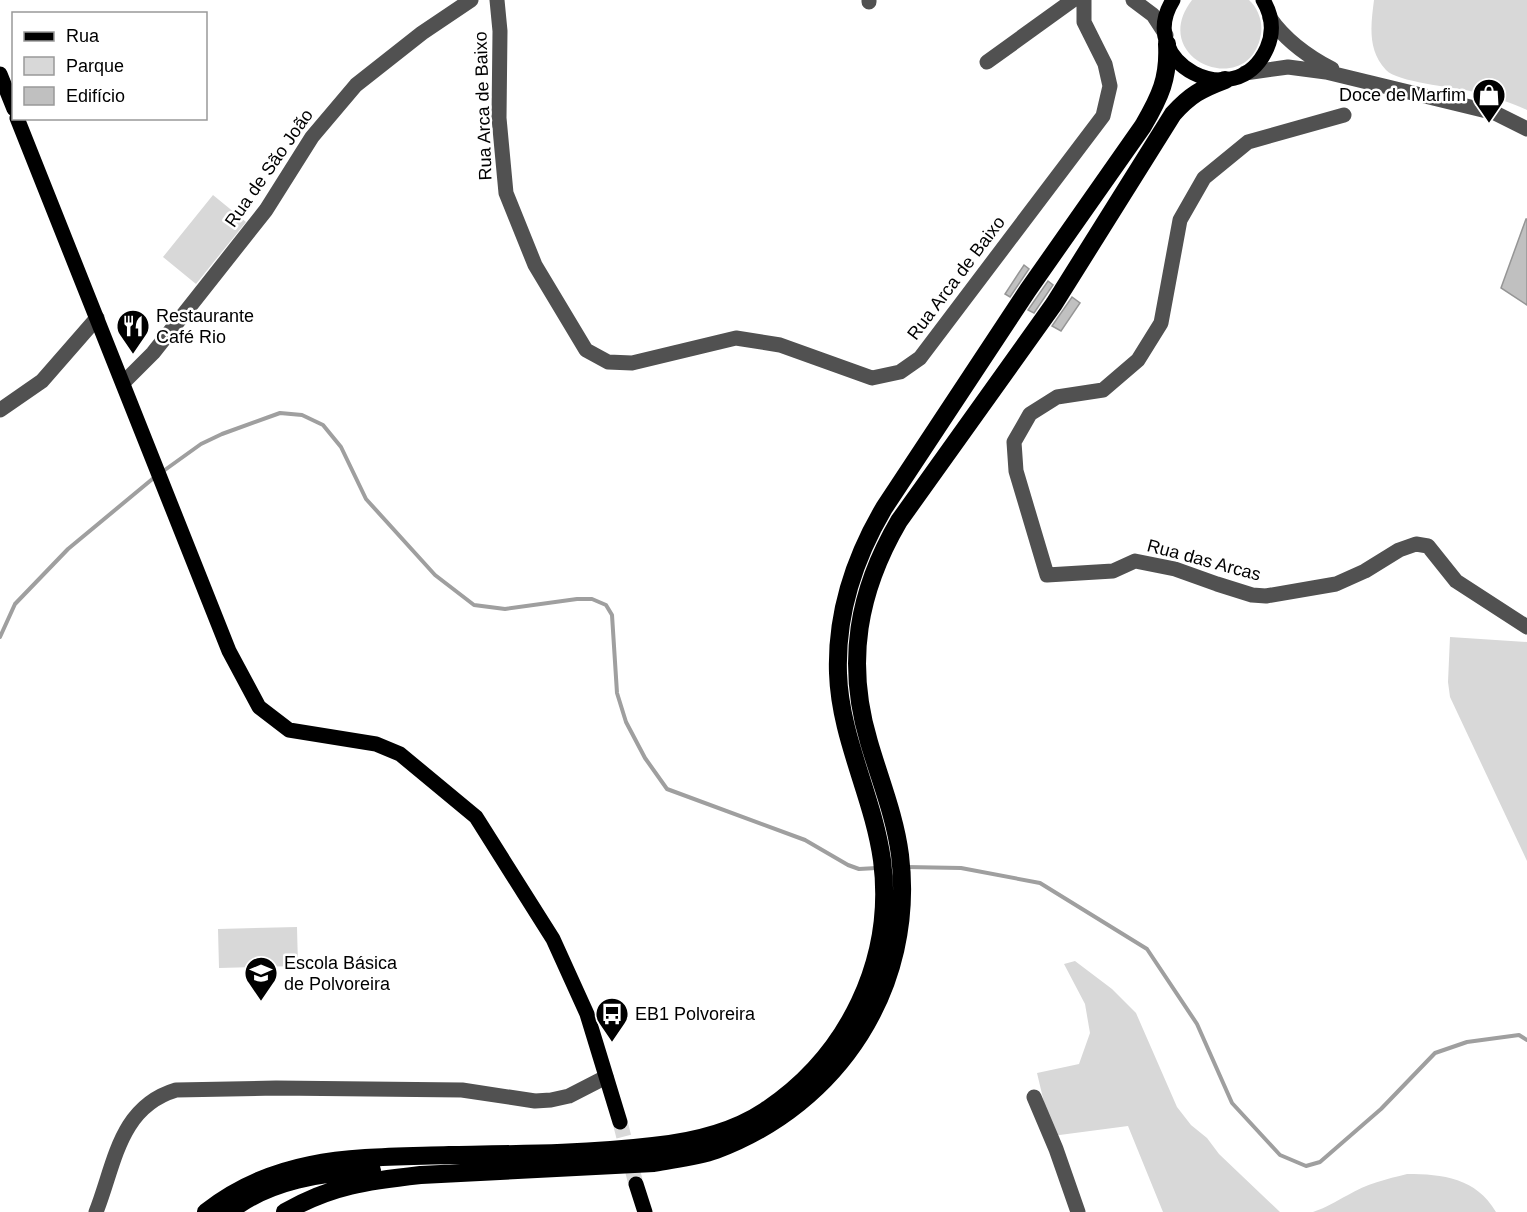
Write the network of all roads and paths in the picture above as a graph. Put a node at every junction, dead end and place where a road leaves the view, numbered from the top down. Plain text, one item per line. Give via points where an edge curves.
1 (471, 0) edge
2 (497, 0) edge
3 (1073, 0) edge
4 (1084, 0) edge
5 (1133, 0) edge
6 (1173, 0) edge
7 (1266, 6) edge
8 (1167, 39) junction
9 (987, 62) dead end
10 (1245, 73) junction
11 (0, 75) edge
12 (1348, 77) junction
13 (1225, 80) junction
14 (12, 104) edge
15 (1344, 115) dead end
16 (18, 120) edge
17 (1527, 129) edge
18 (97, 318) junction
19 (123, 383) junction
20 (0, 410) edge
21 (1527, 627) edge
22 (606, 1077) junction
23 (1034, 1097) dead end
24 (620, 1122) tunnel mouth
25 (371, 1157) junction
26 (500, 1171) junction
27 (636, 1184) tunnel mouth
28 (96, 1212) edge
29 (191, 1212) edge
30 (206, 1212) edge
31 (229, 1212) edge
32 (285, 1212) edge
33 (645, 1212) edge
34 (1077, 1212) edge

1 - 19 street, Rua de São João via 356,85 312,137 267,210 153,353
2 - 4 street, Rua Arca de Baixo via 499,118 506,194 535,266 586,350 608,362 632,363 736,338 780,345 872,378 900,372 920,358 1103,116 1110,86 1105,64 1084,22
3 - 9 street
5 - 8 street via 1153,15
6 - 8 main road via 1167,15
7 - 10 main road via 1271,30 1264,55
7 - 12 street via 1284,37
8 - 13 main road via 1180,65 1213,81
8 - 25 highway via 1168,63 1157,102 884,508 848,586 838,640 840,699 878,836 884,893 871,974 859,1007 842,1036 813,1071 763,1112 718,1133 687,1142 583,1152
10 - 12 street via 1288,67
10 - 13 main road
11 - 14 main road
12 - 17 street via 1496,113
13 - 26 highway via 1200,89 1173,114 1054,304 899,521 873,572 859,627 857,685 869,741 896,827 902,884 898,941 891,970 862,1033 832,1072 789,1111 714,1150 654,1163
15 - 21 street, Rua das Arcas via 1248,142 1204,178 1180,220 1161,323 1138,360 1103,390 1057,397 1030,414 1014,442 1016,471 1047,575 1113,571 1135,561 1266,596 1336,584 1416,544 1428,546 1456,582
16 - 18 main road
18 - 19 main road
18 - 20 street via 42,381
19 - 22 main road via 229,651 259,707 290,730 376,744 400,754 476,817 553,939 586,1014
22 - 24 main road
22 - 28 street via 569,1096 535,1101 462,1090 176,1090 146,1105 126,1127
23 - 34 street
25 - 29 highway via 330,1152 280,1162 222,1187
25 - 30 highway via 268,1175
26 - 31 highway via 401,1169 324,1174 262,1192
26 - 32 highway via 420,1175 343,1186 311,1197
27 - 33 main road

